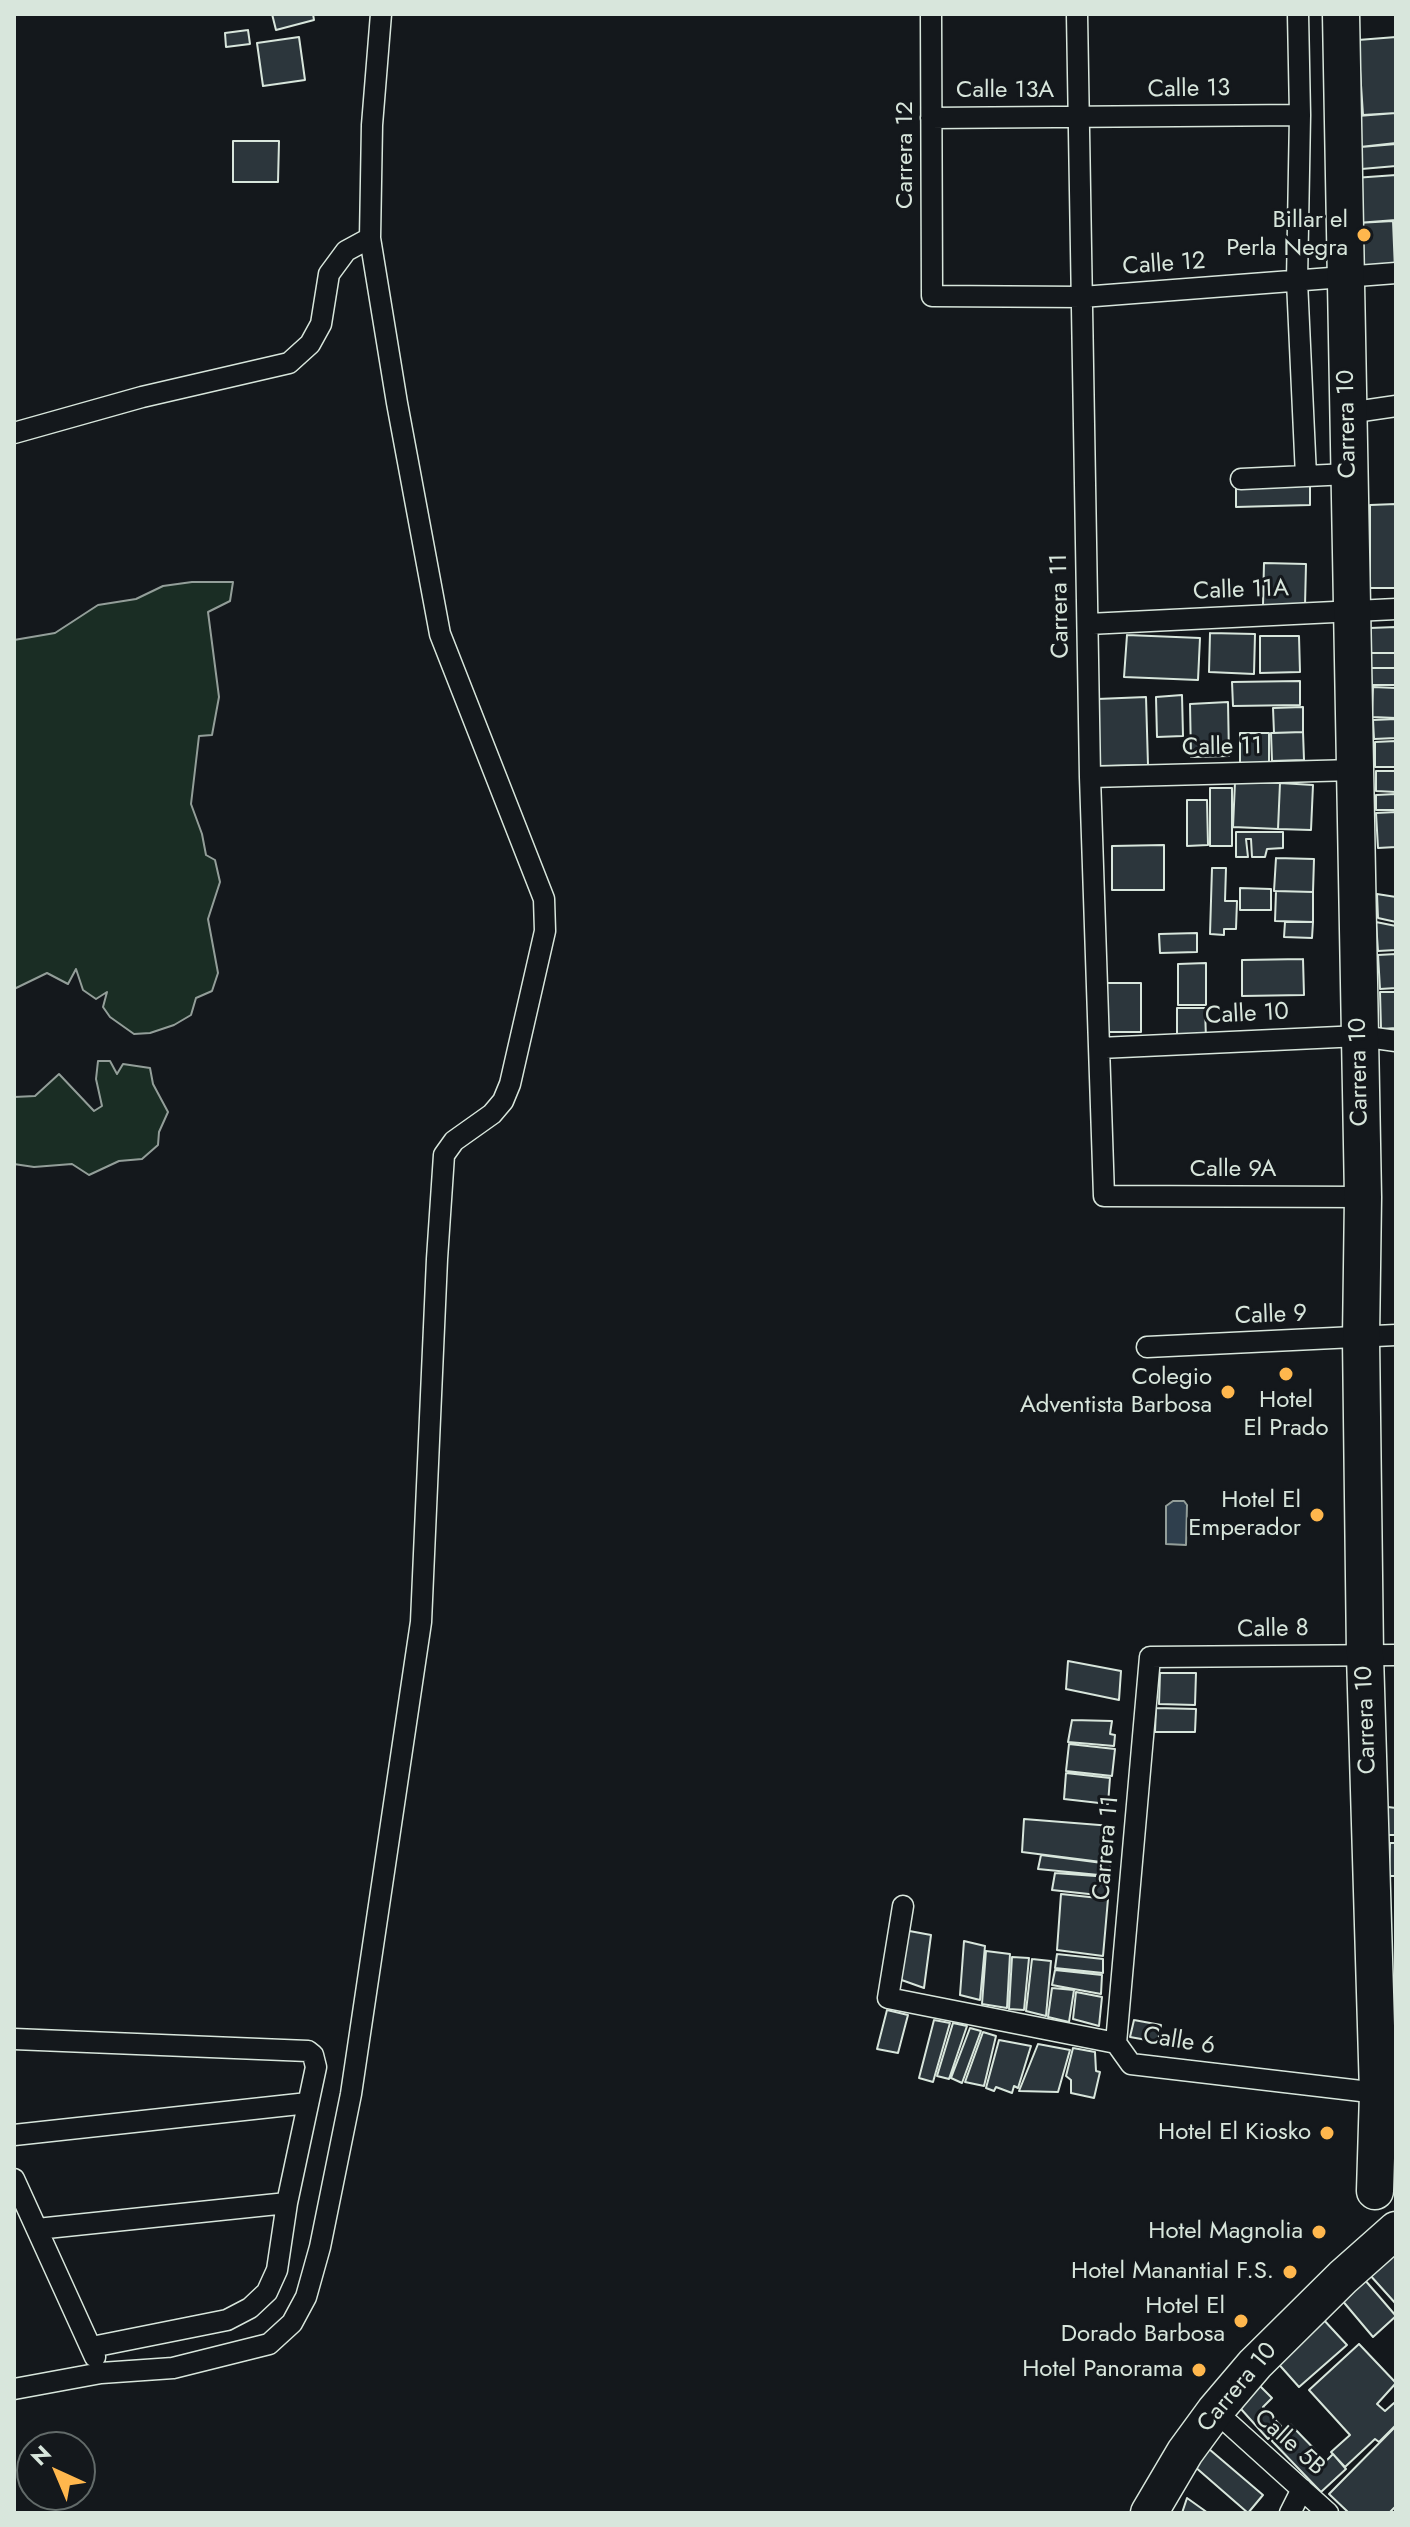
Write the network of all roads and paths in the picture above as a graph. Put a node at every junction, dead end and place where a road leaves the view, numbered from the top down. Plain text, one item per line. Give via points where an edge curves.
1 (381, 14) edge
2 (931, 14) edge
3 (1077, 14) edge
4 (1298, 14) edge
5 (1341, 14) edge
6 (1300, 115) junction
7 (1079, 117) junction
8 (931, 118) junction
9 (370, 238) junction
10 (1396, 273) edge
11 (1346, 279) junction
12 (1297, 281) junction
13 (1082, 297) junction
14 (1396, 406) edge
15 (1348, 413) junction
16 (14, 433) edge
17 (1349, 474) junction
18 (1306, 476) junction
19 (1241, 479) dead end
20 (1396, 609) edge
21 (1352, 613) junction
22 (1088, 624) junction
23 (1355, 770) junction
24 (1090, 777) junction
25 (1360, 1036) junction
26 (1396, 1041) edge
27 (1100, 1048) junction
28 (1104, 1196) joint
29 (1363, 1197) junction
30 (1378, 1336) edge
31 (1147, 1347) dead end
32 (1380, 1655) edge
33 (1150, 1657) joint
34 (903, 1906) dead end
35 (14, 2039) edge
36 (1116, 2043) junction
37 (1378, 2093) junction
38 (308, 2103) junction
39 (14, 2135) edge
40 (1387, 2141) edge
41 (14, 2179) edge
42 (287, 2203) junction
43 (1388, 2205) edge
44 (37, 2229) junction
45 (92, 2347) junction
46 (101, 2373) junction
47 (14, 2389) edge
48 (1215, 2411) junction
49 (1302, 2489) junction
50 (1149, 2513) edge
51 (1290, 2513) edge
52 (1328, 2513) edge

1 - 9 street
2 - 8 street, Carrera 12
3 - 7 street, Carrera 11
4 - 6 street
5 - 11 highway, Carrera 10
6 - 7 street, Calle 13
6 - 12 street
7 - 8 street, Calle 13A
7 - 13 street, Carrera 11
8 - 13 street, Carrera 12 via 932,296
9 - 16 street via 346,251 329,274 321,324 310,344 289,363
9 - 46 street via 440,634 544,899 545,931 503,1101 444,1155 421,1622 351,2094 306,2297 292,2323 269,2344 173,2368
10 - 11 street
11 - 12 street, Calle 12
11 - 15 highway, Carrera 10
12 - 13 street, Calle 12
12 - 18 street
13 - 22 street, Carrera 11
14 - 15 street
15 - 17 highway, Carrera 10
17 - 18 street
17 - 21 highway, Carrera 10
18 - 19 street
20 - 21 street, Calle 11A
21 - 22 street, Calle 11A
21 - 23 highway, Carrera 10
22 - 24 street, Carrera 11
23 - 24 street, Calle 11
23 - 25 highway, Carrera 10
24 - 27 street, Carrera 11
25 - 26 street, Calle 10
25 - 27 street, Calle 10
25 - 29 highway, Carrera 10
27 - 28 street, Carrera 11
28 - 29 street, Calle 9A
29 - 30 highway, Carrera 10
30 - 31 street, Calle 9
30 - 32 highway, Carrera 10
32 - 33 street, Calle 8
32 - 37 highway, Carrera 10
33 - 36 street, Carrera 11
34 - 36 street, Calle 6 via 888,1998
35 - 38 street via 308,2051 316,2067
36 - 37 street, Calle 6 via 1131,2064
37 - 40 highway, Carrera 10
38 - 39 street
38 - 42 street
40 - 43 highway, Carrera 10
41 - 44 street
42 - 44 street
42 - 45 street via 277,2270 267,2292 250,2308 227,2320
43 - 48 highway, Carrera 10 via 1343,2277
44 - 45 street
45 - 46 street
46 - 47 street
48 - 49 street, Calle 5B
48 - 50 highway, Carrera 10
49 - 51 street
49 - 52 street, Calle 5B

